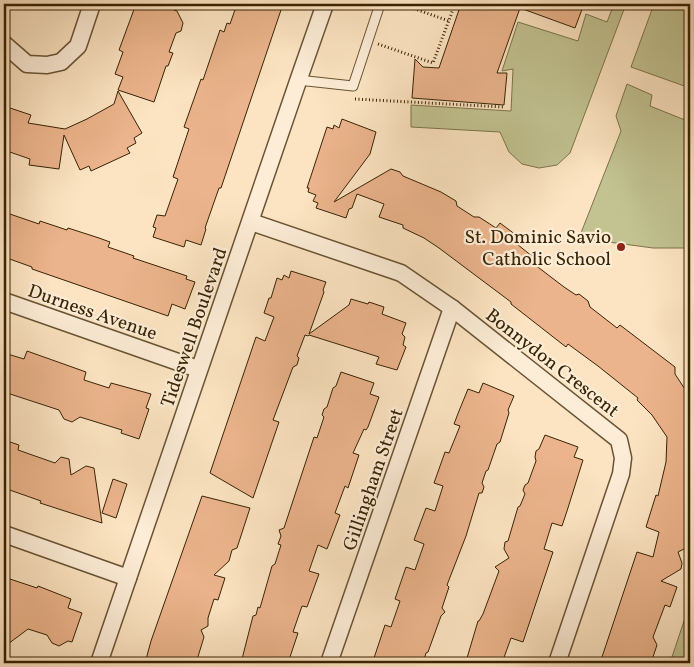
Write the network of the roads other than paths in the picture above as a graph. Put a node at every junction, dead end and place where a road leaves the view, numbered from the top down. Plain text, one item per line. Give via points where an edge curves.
1 (92, 4) edge
2 (325, 4) edge
3 (380, 4) edge
4 (4, 44) edge
5 (298, 80) junction
6 (251, 222) junction
7 (4, 301) edge
8 (452, 308) junction
9 (198, 369) junction
10 (4, 534) edge
11 (128, 578) junction
12 (99, 663) edge
13 (329, 663) edge
14 (557, 663) edge

1 - 4 street via 78,46 61,62 27,64
2 - 5 street, Tideswell Boulevard
3 - 5 lane via 352,86
5 - 6 street, Tideswell Boulevard
6 - 8 street, Bonnydon Crescent via 401,273
6 - 9 street, Tideswell Boulevard
7 - 9 street, Durness Avenue
8 - 13 street, Gillingham Street
8 - 14 street, Bonnydon Crescent via 619,440 621,474
9 - 11 street, Tideswell Boulevard
10 - 11 street
11 - 12 street, Tideswell Boulevard

